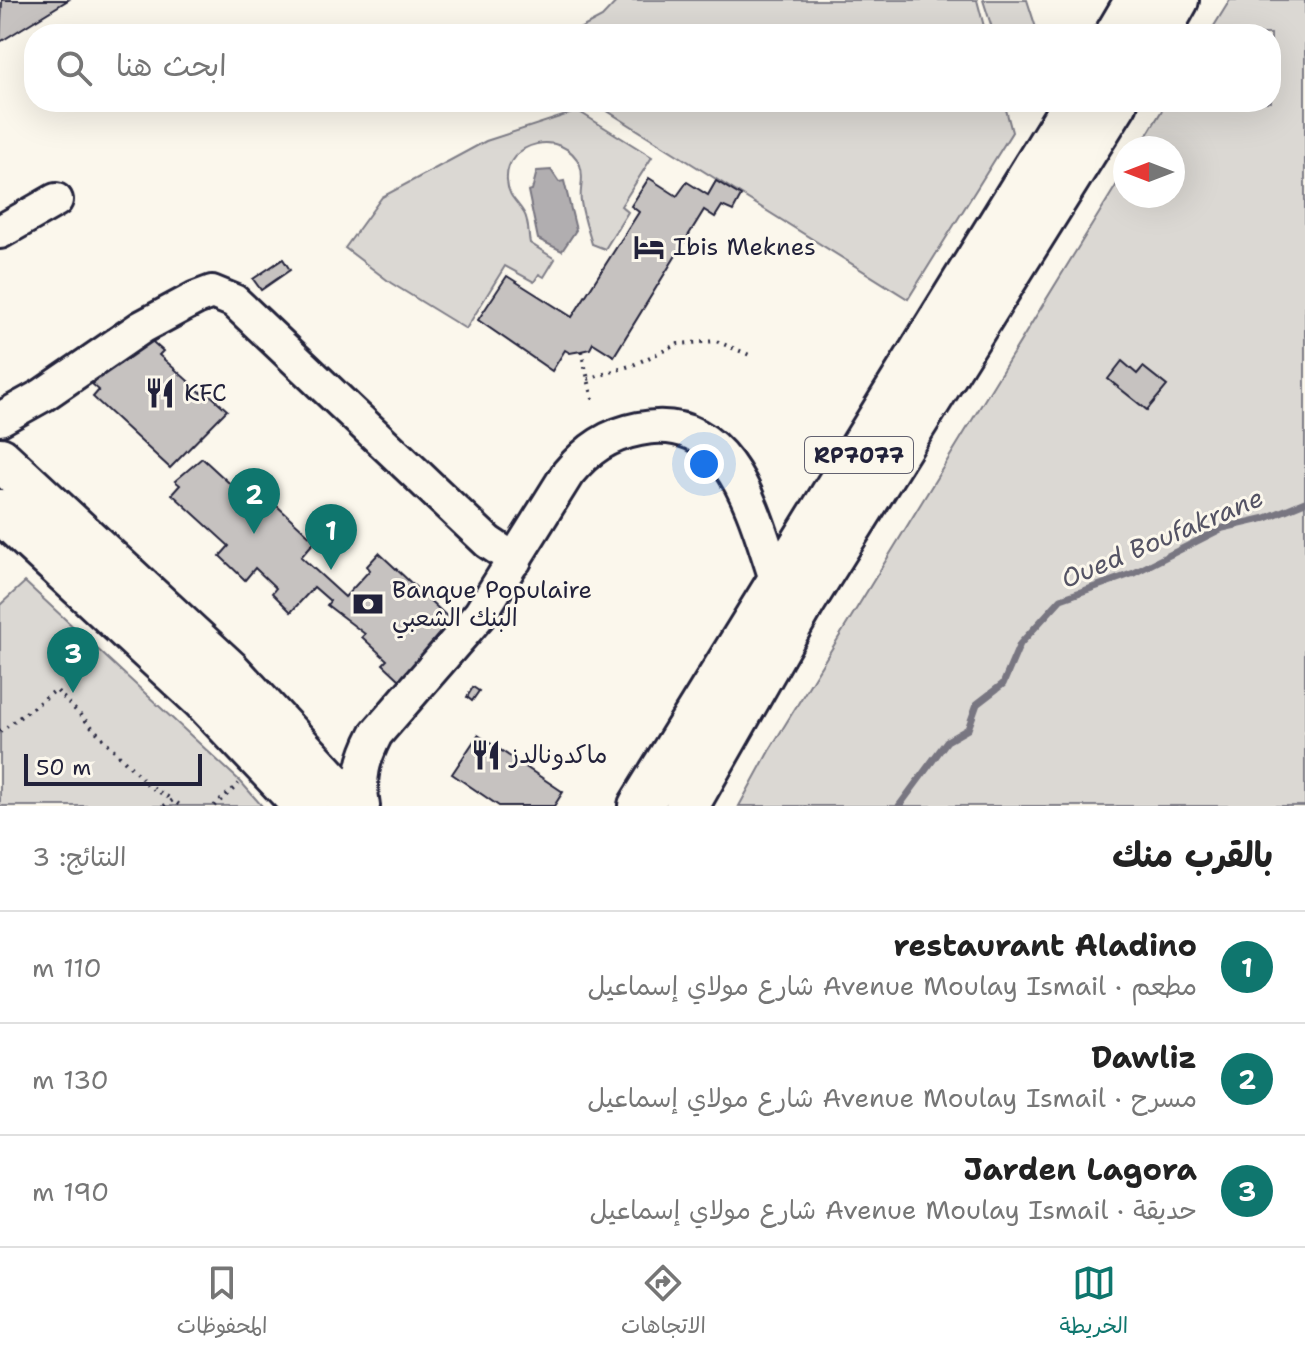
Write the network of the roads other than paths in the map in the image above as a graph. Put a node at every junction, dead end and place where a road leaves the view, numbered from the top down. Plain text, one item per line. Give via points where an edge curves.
1 (1137, 0) edge
2 (1177, 0) edge
3 (1123, 24) edge
4 (1164, 24) edge
5 (1069, 112) edge
6 (1110, 112) edge
7 (56, 200) dead end
8 (0, 232) edge
9 (0, 419) edge
10 (0, 459) edge
11 (0, 511) edge
12 (515, 560) junction
13 (778, 585) junction
14 (688, 804) edge
15 (305, 806) edge
16 (354, 806) edge
17 (363, 806) edge
18 (640, 806) edge

1 - 3 main road
2 - 4 main road
5 - 13 main road, RP7077
6 - 14 main road, RP7077 via 804,601
7 - 8 lane
9 - 12 lane via 142,327 204,294 220,292 488,542
10 - 16 main road via 229,671
11 - 15 main road via 203,699
12 - 13 lane via 583,455 611,436 664,427 698,437 724,457 748,498
12 - 17 lane via 480,614 376,734 360,776
13 - 18 main road, RP7077

